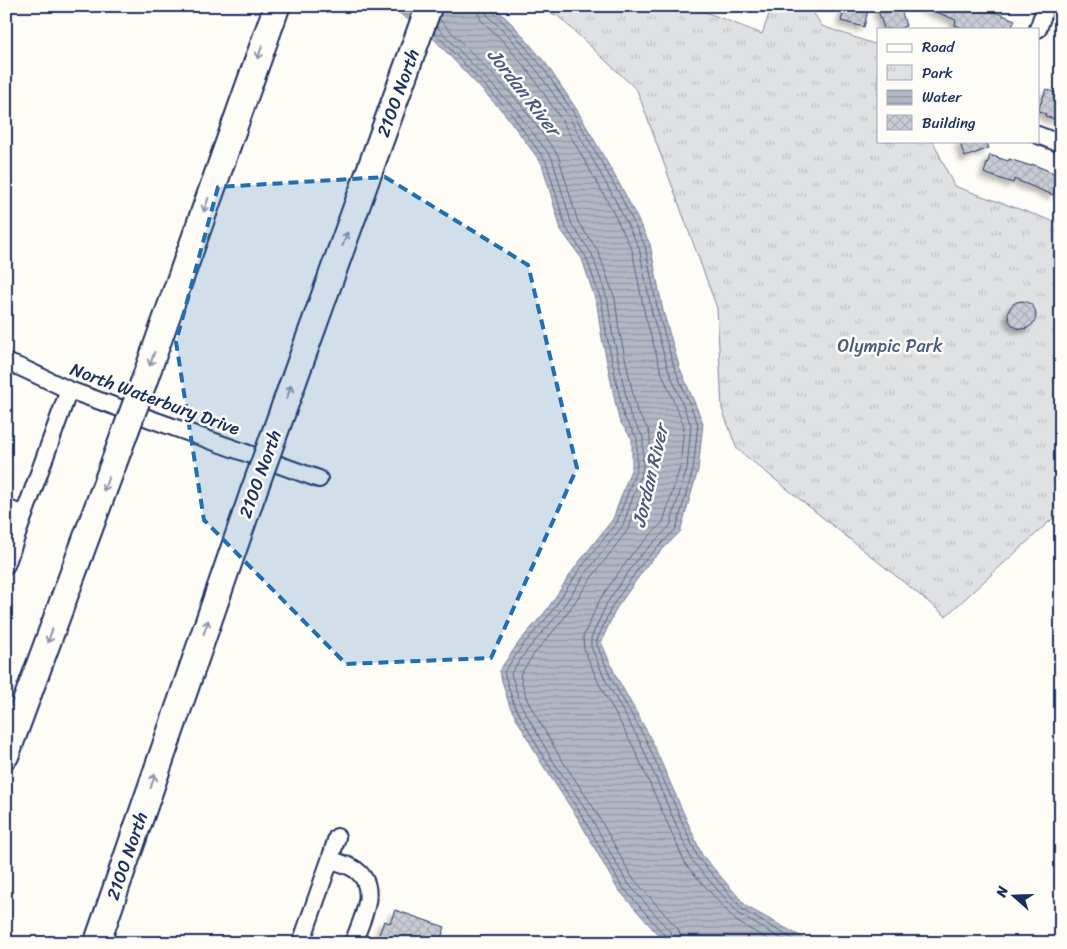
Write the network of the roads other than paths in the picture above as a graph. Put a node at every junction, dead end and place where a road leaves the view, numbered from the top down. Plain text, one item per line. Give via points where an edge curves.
1 (277, 6) edge
2 (429, 6) edge
3 (1046, 6) edge
4 (1038, 28) edge
5 (1040, 137) edge
6 (1061, 144) edge
7 (6, 362) edge
8 (69, 390) junction
9 (319, 479) dead end
10 (6, 508) edge
11 (24, 515) junction
12 (6, 565) edge
13 (12, 719) edge
14 (6, 755) edge
15 (336, 837) dead end
16 (330, 860) junction
17 (96, 943) edge
18 (301, 943) edge
19 (353, 943) edge

1 -> 13 highway, bridge via 124,438
17 -> 2 highway, 2100 North, bridge via 252,493
3 - 4 street
5 - 6 street
7 - 8 street, North Waterbury Drive
8 - 9 street, North Waterbury Drive
8 - 11 street
10 - 11 street
11 - 12 street
13 - 14 highway
15 - 16 street
16 - 18 street
16 - 19 street via 357,870 368,886 368,901

